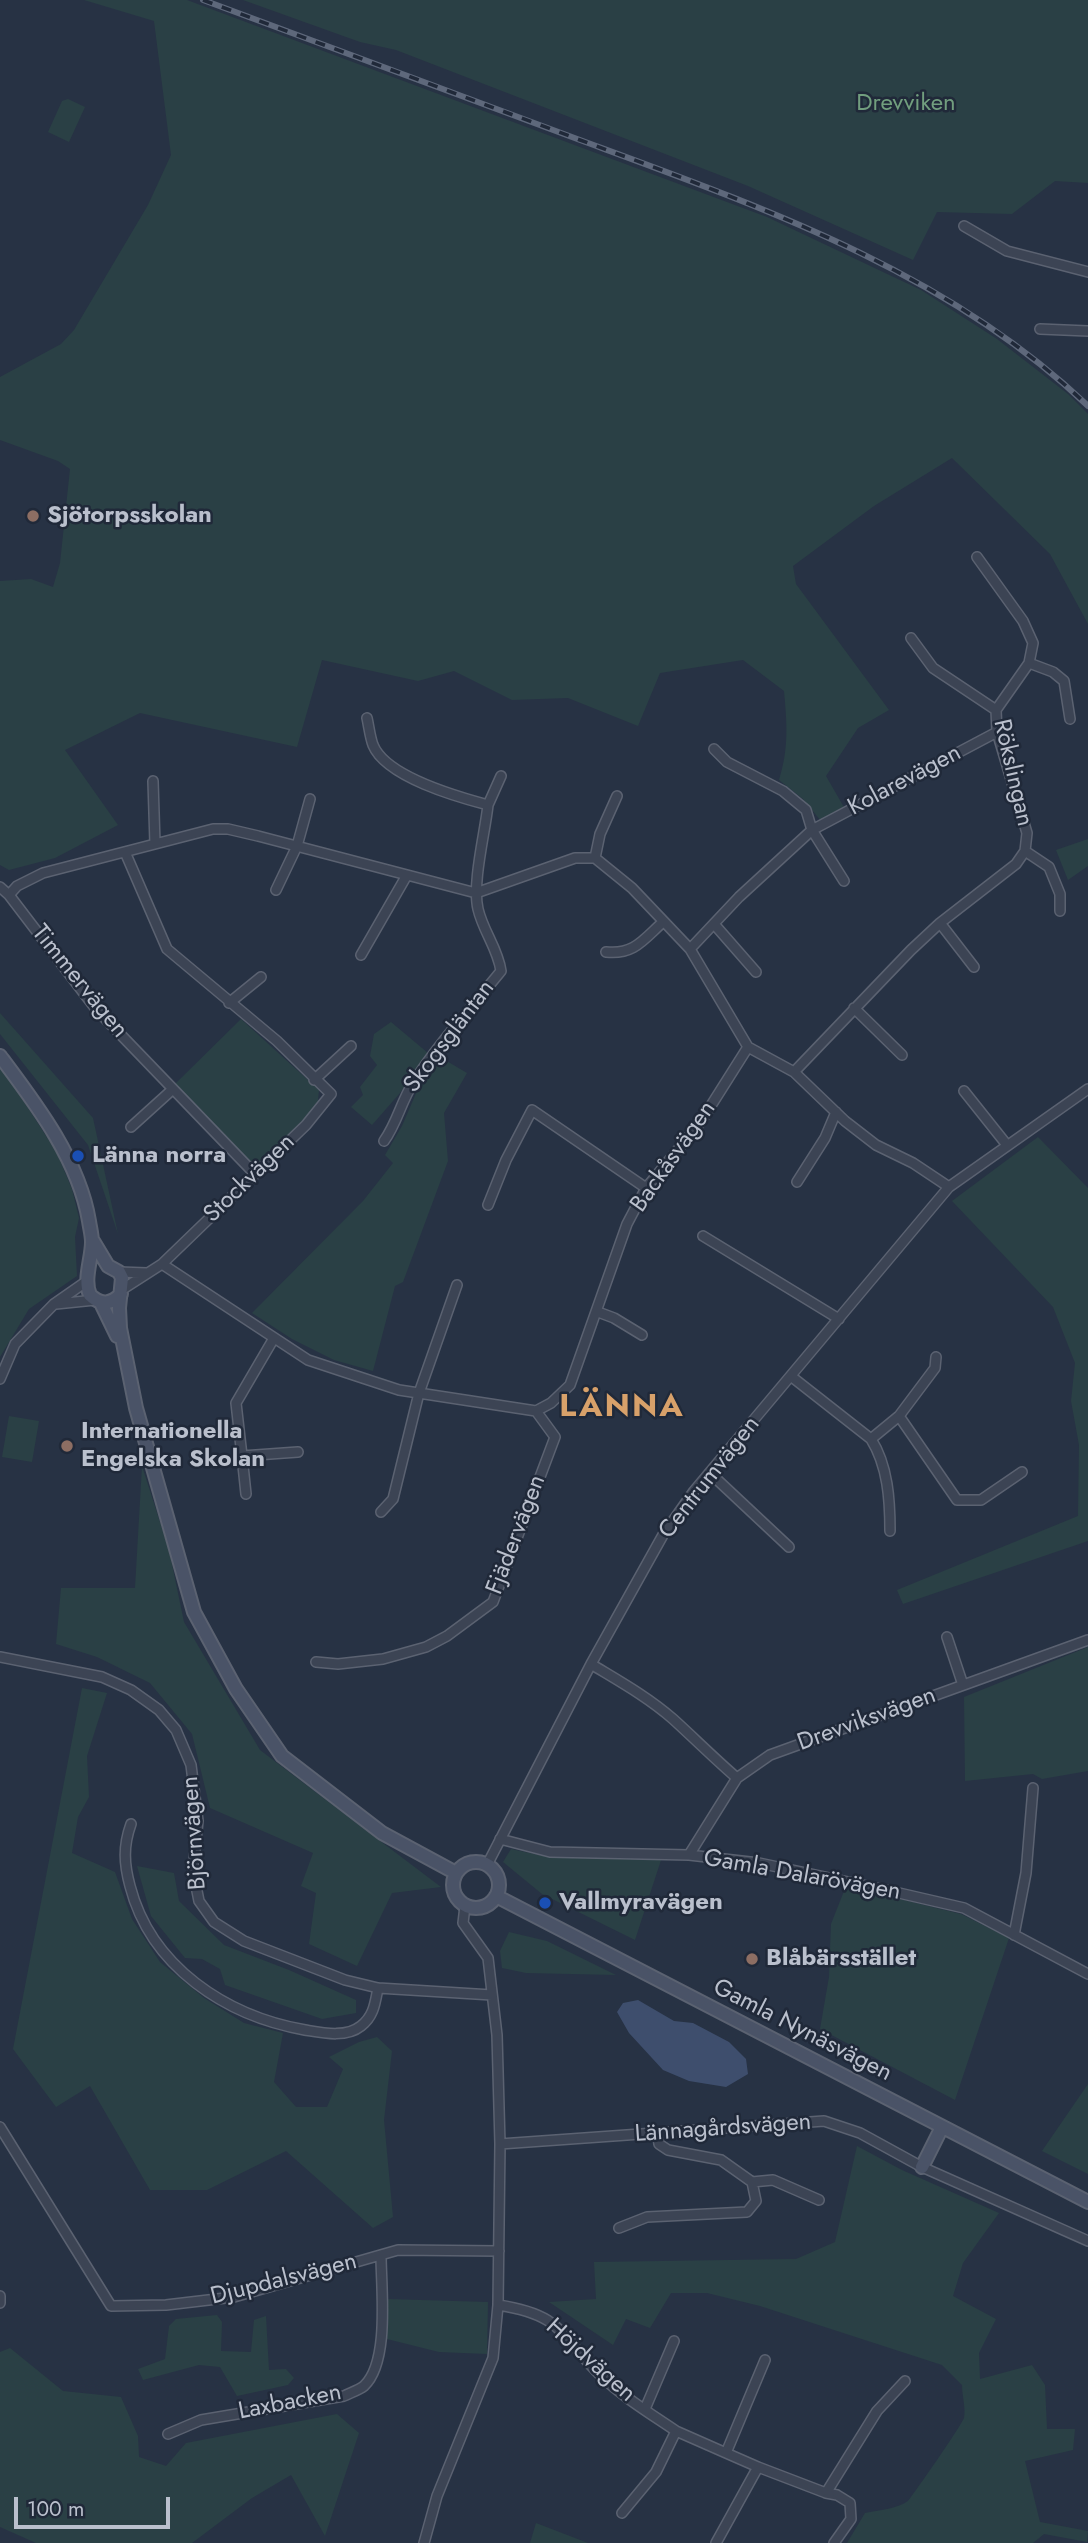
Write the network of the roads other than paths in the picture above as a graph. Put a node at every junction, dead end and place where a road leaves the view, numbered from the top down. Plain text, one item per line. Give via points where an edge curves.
1 (964, 226) dead end
2 (1088, 272) edge
3 (1040, 329) dead end
4 (1088, 331) edge
5 (977, 557) dead end
6 (911, 638) dead end
7 (1029, 663) junction
8 (996, 710) junction
9 (367, 718) dead end
10 (1070, 719) dead end
11 (997, 732) junction
12 (714, 748) dead end
13 (501, 776) dead end
14 (153, 781) dead end
15 (617, 796) dead end
16 (310, 799) dead end
17 (488, 805) junction
18 (813, 830) junction
19 (155, 844) junction
20 (297, 846) junction
21 (1026, 851) junction
22 (125, 852) junction
23 (594, 858) junction
24 (407, 875) junction
25 (844, 881) dead end
26 (0, 887) edge
27 (276, 890) dead end
28 (476, 893) junction
29 (9, 895) junction
30 (1060, 911) dead end
31 (663, 922) junction
32 (940, 923) junction
33 (714, 924) junction
34 (690, 949) junction
35 (606, 952) dead end
36 (361, 955) dead end
37 (974, 967) dead end
38 (757, 972) dead end
39 (261, 977) dead end
40 (229, 1003) junction
41 (854, 1008) junction
42 (351, 1046) dead end
43 (748, 1047) junction
44 (902, 1055) dead end
45 (0, 1056) edge
46 (794, 1072) junction
47 (314, 1080) junction
48 (173, 1089) junction
49 (964, 1091) dead end
50 (1086, 1093) edge
51 (836, 1112) junction
52 (131, 1127) dead end
53 (384, 1141) dead end
54 (1007, 1145) junction
55 (254, 1173) junction
56 (797, 1182) dead end
57 (949, 1187) junction
58 (646, 1188) junction
59 (488, 1205) dead end
60 (703, 1236) dead end
61 (93, 1241) junction
62 (162, 1264) junction
63 (113, 1269) junction
64 (147, 1273) junction
65 (88, 1278) junction
66 (457, 1285) dead end
67 (122, 1292) junction
68 (98, 1301) junction
69 (54, 1304) junction
70 (598, 1312) junction
71 (839, 1319) junction
72 (642, 1335) dead end
73 (274, 1338) junction
74 (124, 1353) junction
75 (936, 1357) dead end
76 (792, 1377) junction
77 (0, 1379) edge
78 (419, 1393) junction
79 (536, 1411) junction
80 (899, 1416) junction
81 (871, 1439) junction
82 (298, 1451) dead end
83 (242, 1456) junction
84 (1022, 1472) dead end
85 (710, 1473) junction
86 (246, 1494) dead end
87 (381, 1513) dead end
88 (890, 1531) dead end
89 (789, 1547) dead end
90 (947, 1637) dead end
91 (1088, 1640) edge
92 (0, 1657) edge
93 (316, 1662) dead end
94 (591, 1664) junction
95 (963, 1685) junction
96 (737, 1779) junction
97 (1033, 1788) dead end
98 (131, 1824) dead end
99 (500, 1839) junction
100 (689, 1855) junction
101 (488, 1865) junction
102 (456, 1873) junction
103 (496, 1896) junction
104 (465, 1906) junction
105 (1014, 1934) junction
106 (1088, 1974) edge
107 (378, 1989) junction
108 (492, 1996) junction
109 (0, 2127) edge
110 (942, 2127) junction
111 (658, 2134) junction
112 (500, 2144) junction
113 (922, 2167) junction
114 (752, 2182) junction
115 (820, 2200) dead end
116 (1088, 2202) edge
117 (619, 2228) dead end
118 (1088, 2241) edge
119 (499, 2251) junction
120 (381, 2255) junction
121 (0, 2296) edge
122 (0, 2303) edge
123 (498, 2305) junction
124 (674, 2341) dead end
125 (765, 2360) dead end
126 (905, 2381) dead end
127 (645, 2409) junction
128 (676, 2431) junction
129 (168, 2434) dead end
130 (726, 2452) junction
131 (758, 2467) junction
132 (826, 2493) junction
133 (622, 2513) dead end
134 (424, 2543) edge
135 (716, 2543) edge
136 (834, 2543) edge

1 - 2 street via 1007,250
3 - 4 street
5 - 7 street via 1023,621 1033,643
6 - 8 street via 933,668
7 - 8 street, Rökslingan
7 - 10 street via 1064,681
8 - 11 street, Rökslingan
9 - 17 street via 374,747 389,763 427,787
11 - 18 street, Kolarevägen
11 - 21 street, Rökslingan via 1027,834
12 - 18 street via 727,762 783,791 806,810
13 - 17 street
14 - 19 street
15 - 23 street
16 - 20 street
17 - 28 street
18 - 25 street
18 - 33 street, Kolarevägen
19 - 20 street via 221,829
19 - 22 street
20 - 24 street
20 - 27 street
21 - 30 street, Rökslingan via 1049,867 1060,894
21 - 32 street, Rökslingan via 1016,864
22 - 29 street via 14,883
22 - 40 street, Stockvägen via 167,949
23 - 28 street via 575,858
23 - 31 street via 632,888
24 - 28 street
24 - 36 street
26 - 29 street, Timmervägen
28 - 53 street, Skogsgläntan via 500,971 415,1080
29 - 48 street, Timmervägen via 96,1009
31 - 34 street
31 - 35 street via 633,950
32 - 37 street
32 - 41 street, Rökslingan
33 - 34 street, Kolarevägen
33 - 38 street
34 - 43 street
39 - 40 street
40 - 47 street, Stockvägen
41 - 44 street
41 - 46 street, Rökslingan
42 - 47 street
43 - 46 street
43 - 58 street, Backåsvägen via 700,1123
45 - 61 street via 70,1162 87,1207
46 - 51 street
47 - 55 street, Stockvägen via 331,1094 306,1125
48 - 52 street
48 - 55 street, Timmervägen
49 - 54 street
50 - 54 street, Centrumvägen
51 - 56 street
51 - 57 street via 876,1145
54 - 57 street, Centrumvägen
55 - 62 street, Stockvägen
57 - 71 street, Centrumvägen
58 - 59 street via 533,1110
58 - 70 street, Backåsvägen via 627,1224
60 - 71 street
61 - 63 street
61 - 65 street
62 - 64 street, Stockvägen
62 - 73 street
63 - 64 street
63 - 65 street via 100,1266
63 - 67 street via 122,1278
64 - 67 street, Stockvägen
65 - 68 street via 90,1295
65 - 69 street
66 - 78 street
67 - 68 street via 109,1303
67 - 74 street
68 - 69 street
68 - 74 street
69 - 77 street via 15,1344
70 - 72 street
70 - 79 street, Backåsvägen via 570,1385 551,1404
71 - 76 street, Centrumvägen
73 - 78 street via 308,1360
73 - 83 street via 236,1403
74 - 102 street via 194,1612 236,1689 282,1756 382,1833
75 - 80 street via 934,1368
76 - 81 street
76 - 85 street, Centrumvägen
78 - 79 street
78 - 87 street via 393,1499
79 - 93 street, Fjädervägen via 555,1437 493,1602 426,1647 383,1659
80 - 81 street
80 - 84 street via 957,1500 981,1500
81 - 88 street via 881,1456
82 - 83 street
83 - 86 street
85 - 89 street
85 - 94 street, Centrumvägen via 663,1535
90 - 95 street
91 - 95 street, Drevviksvägen
92 - 107 street, Björnvägen via 102,1677 159,1710 176,1730 191,1765 198,1821 193,1871 199,1901 214,1922 244,1941
94 - 96 street via 635,1689 672,1718
94 - 99 street, Centrumvägen
95 - 96 street, Drevviksvägen via 770,1755
96 - 100 street, Drevviksvägen
97 - 105 street via 1026,1872
98 - 107 street via 124,1841 125,1867 135,1906 171,1963 209,1991 246,2014 277,2025 343,2034 372,2016
99 - 100 street, Gamla Dalarövägen via 550,1852
99 - 101 street, Centrumvägen
100 - 105 street, Gamla Dalarövägen via 812,1873 964,1908
101 - 102 street via 470,1863
101 - 103 street via 498,1879
102 - 104 street via 454,1895
103 - 104 street via 486,1906
103 - 110 street, Gamla Nynäsvägen
104 - 108 street via 463,1923 488,1958
105 - 106 street, Gamla Dalarövägen
107 - 108 street, Björnvägen
108 - 112 street
109 - 120 street, Djupdalsvägen via 110,2306 234,2298
110 - 113 street
110 - 116 street, Gamla Nynäsvägen
111 - 112 street, Lännagårdsvägen
111 - 113 street, Lännagårdsvägen via 824,2121 860,2133
111 - 114 street via 659,2144 668,2150 721,2160
112 - 119 street
113 - 118 street, Lännagårdsvägen
114 - 115 street via 774,2180
114 - 117 street via 756,2201 747,2212 647,2217
119 - 120 street, Djupdalsvägen via 398,2250
119 - 123 street
120 - 129 street, Laxbacken via 381,2336 377,2365 364,2386 344,2396 201,2420
121 - 122 street
123 - 127 street, Höjdvägen via 548,2319 602,2377
123 - 134 street via 493,2358 437,2496
124 - 127 street
125 - 130 street
126 - 132 street via 877,2411
127 - 128 street, Höjdvägen
128 - 130 street, Höjdvägen
128 - 133 street via 656,2472
130 - 131 street, Höjdvägen
131 - 132 street, Höjdvägen
131 - 135 street
132 - 136 street, Höjdvägen via 850,2503 851,2519

